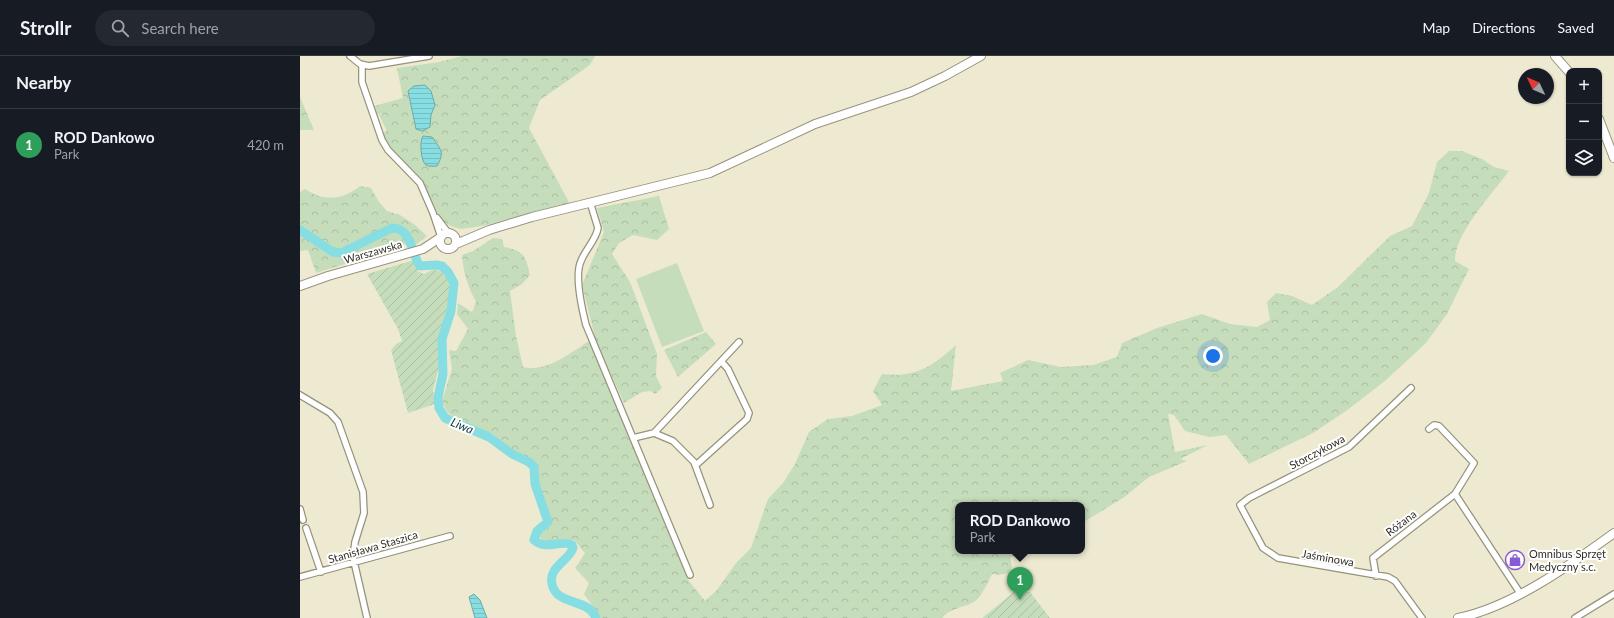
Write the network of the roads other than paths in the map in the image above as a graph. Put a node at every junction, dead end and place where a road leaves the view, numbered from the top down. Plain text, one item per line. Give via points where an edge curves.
1 (350, 56) edge
2 (429, 56) edge
3 (981, 56) edge
4 (1555, 56) edge
5 (362, 65) junction
6 (1566, 69) edge
7 (1602, 127) edge
8 (1614, 158) edge
9 (590, 202) junction
10 (433, 213) junction
11 (489, 230) junction
12 (451, 234) junction
13 (441, 237) junction
14 (456, 244) junction
15 (423, 248) junction
16 (443, 248) junction
17 (328, 276) junction
18 (300, 281) edge
19 (300, 286) edge
20 (739, 342) dead end
21 (721, 361) junction
22 (1411, 388) dead end
23 (300, 395) edge
24 (1430, 429) dead end
25 (654, 433) junction
26 (633, 438) junction
27 (696, 465) junction
28 (1455, 494) junction
29 (710, 505) dead end
30 (1240, 505) joint
31 (300, 509) edge
32 (303, 520) dead end
33 (306, 528) dead end
34 (1614, 533) edge
35 (450, 536) dead end
36 (354, 564) junction
37 (321, 572) junction
38 (690, 575) dead end
39 (1376, 576) junction
40 (300, 578) edge
41 (1520, 593) junction
42 (1614, 594) edge
43 (367, 618) edge
44 (1422, 618) edge
45 (1458, 618) edge
46 (1575, 618) edge

1 - 5 street
2 - 5 street via 374,66
3 - 9 main road via 911,92 815,124 710,174
4 - 6 main road
5 - 10 street via 362,82 382,140 388,150 420,183
7 - 8 main road
9 - 11 main road
9 - 26 street via 598,228 580,263 579,284 583,313 589,335
10 - 12 street
10 - 13 street
11 - 12 main road
11 - 14 main road
12 - 13 main road
12 - 14 main road via 456,239
13 - 15 main road
13 - 16 main road via 440,243
14 - 16 main road via 450,249
15 - 16 main road
15 - 17 main road, Warszawska
17 - 18 main road, Warszawska
17 - 19 main road, Warszawska
20 - 21 street
21 - 25 street
21 - 27 street via 728,368 749,413 747,419
22 - 30 street, Storczykowa via 1349,447
23 - 36 street via 338,422 361,484 365,504 353,548
24 - 28 street, Różana via 1434,425 1439,426 1474,463
25 - 26 street
25 - 27 street via 673,442
26 - 38 street
27 - 29 street
28 - 39 street, Różana via 1373,558
28 - 41 street
30 - 39 street, Jaśminowa via 1263,548 1278,558
31 - 32 street
33 - 37 street
34 - 41 main road
35 - 36 street, Stanisława Staszica
36 - 37 street, Stanisława Staszica
36 - 43 street
37 - 40 street, Stanisława Staszica
39 - 44 street, Jaśminowa via 1388,577 1395,581
41 - 45 main road via 1493,607
42 - 46 street

